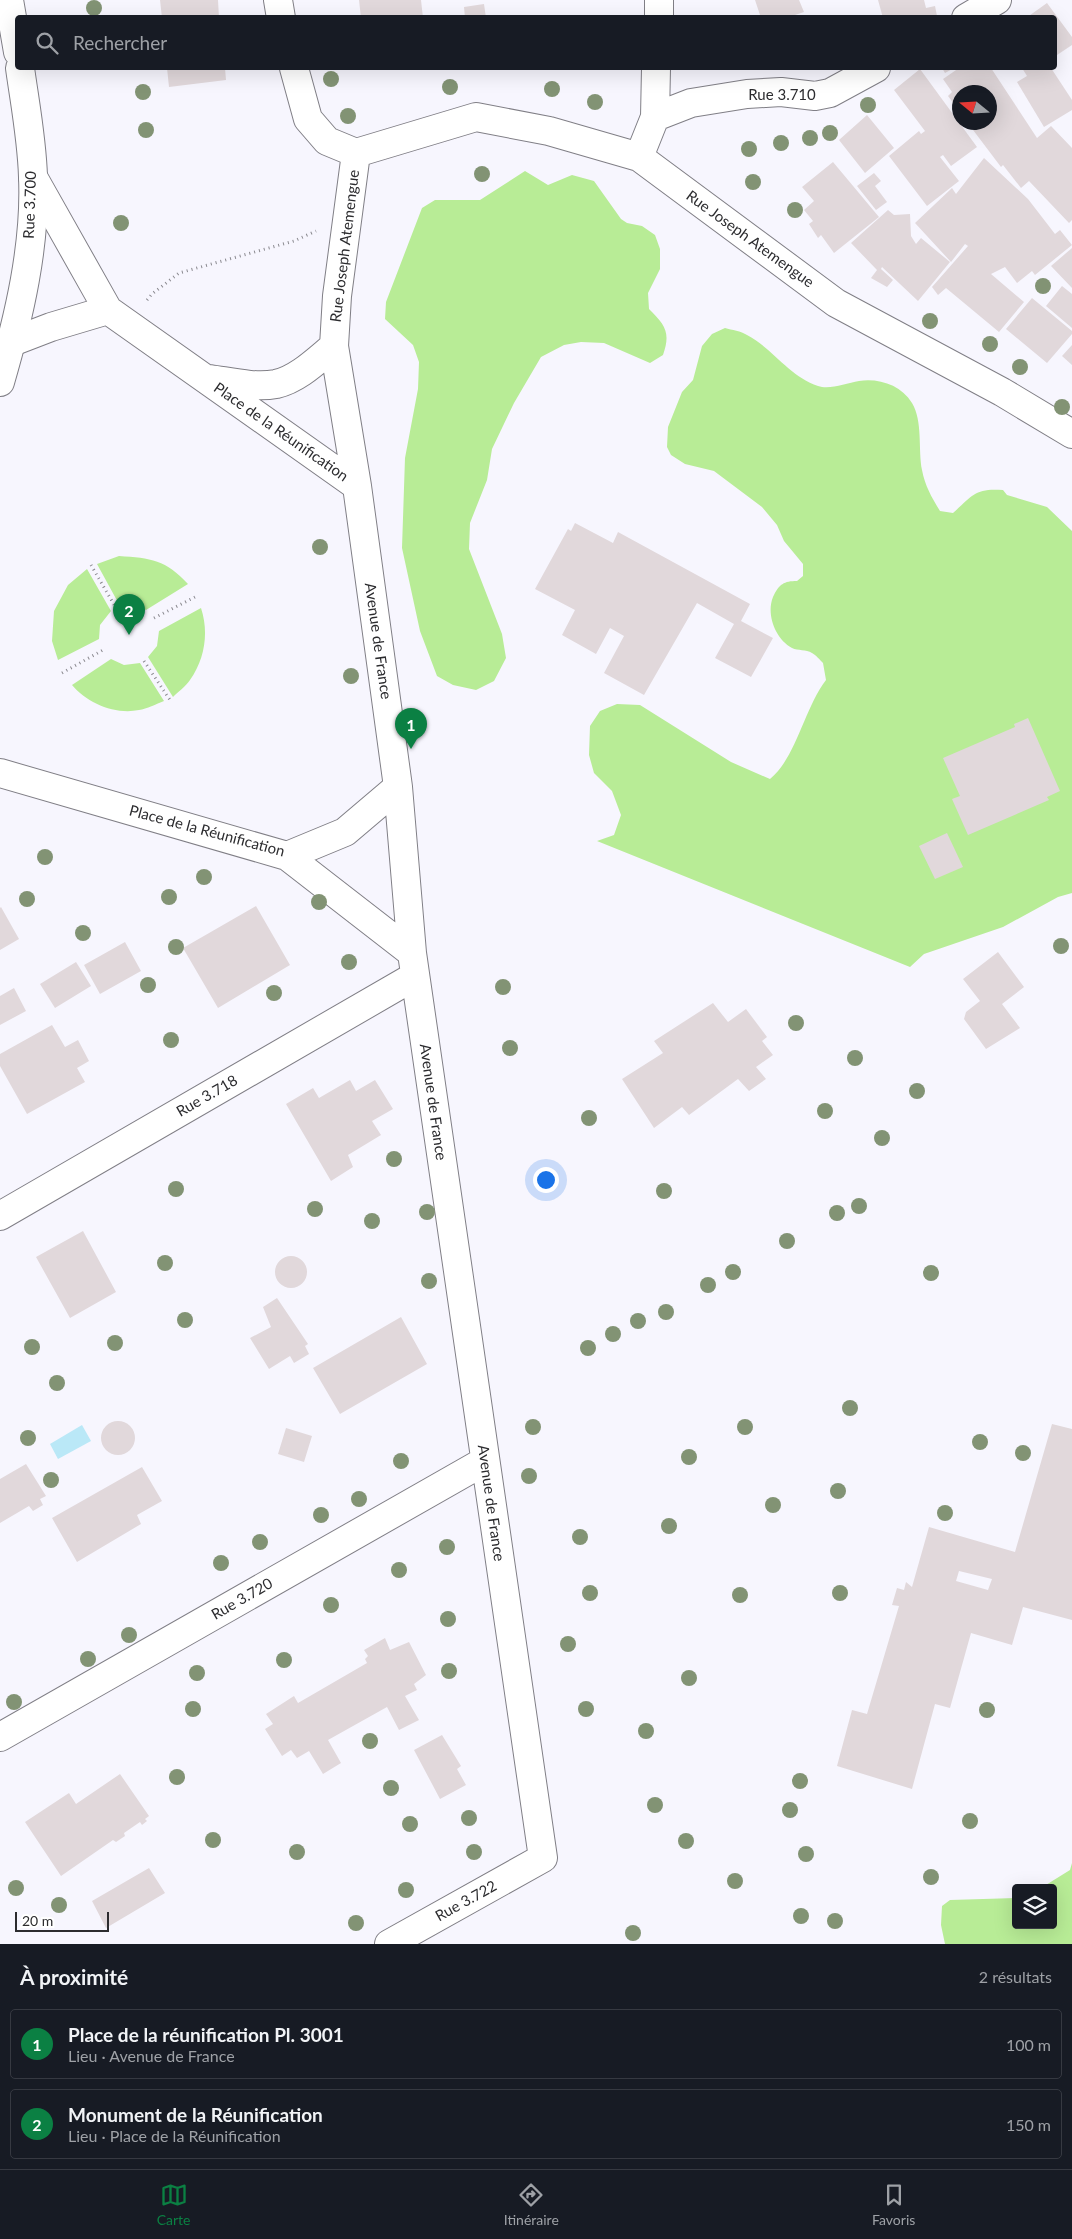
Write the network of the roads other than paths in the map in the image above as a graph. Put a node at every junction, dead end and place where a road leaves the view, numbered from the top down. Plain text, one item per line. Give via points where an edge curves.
1 (9, 0) edge
2 (278, 0) edge
3 (659, 0) edge
4 (997, 0) edge
5 (280, 15) edge
6 (658, 15) edge
7 (971, 15) edge
8 (15, 35) edge
9 (20, 70) edge
10 (295, 70) edge
11 (656, 70) edge
12 (872, 70) edge
13 (654, 116) junction
14 (356, 153) junction
15 (639, 157) junction
16 (33, 177) junction
17 (119, 318) junction
18 (12, 342) junction
19 (334, 346) junction
20 (205, 378) junction
21 (0, 382) edge
22 (1072, 434) edge
23 (357, 486) junction
24 (0, 774) edge
25 (398, 787) junction
26 (287, 856) junction
27 (413, 965) junction
28 (0, 1216) edge
29 (485, 1461) junction
30 (0, 1736) edge
31 (543, 1858) joint
32 (389, 1944) edge

1 - 8 street
2 - 5 street
3 - 6 street
4 - 7 street
9 - 16 street, Rue 3.700
10 - 14 street via 308,119 327,141
11 - 13 street
12 - 13 street, Rue 3.710 via 830,93 815,96 782,92 746,94 691,103
13 - 15 street
14 - 15 street, Rue Joseph Atemengue via 476,117 549,131
14 - 19 street, Rue Joseph Atemengue via 337,296
15 - 22 street, Rue Joseph Atemengue via 836,303 1002,392
16 - 17 street
16 - 18 street, Rue 3.700 via 30,238
17 - 18 street via 51,327
17 - 20 street
18 - 21 street, Rue 3.700
19 - 20 street via 300,373 276,384 253,385
19 - 23 street, Avenue de France
20 - 23 street, Place de la Réunification
23 - 25 street, Avenue de France
24 - 26 street, Place de la Réunification
25 - 26 street, Place de la Réunification via 345,832
25 - 27 street, Avenue de France
26 - 27 street
27 - 28 street, Rue 3.718
27 - 29 street, Avenue de France
29 - 30 street, Rue 3.720
29 - 31 street, Avenue de France
31 - 32 street, Rue 3.722

